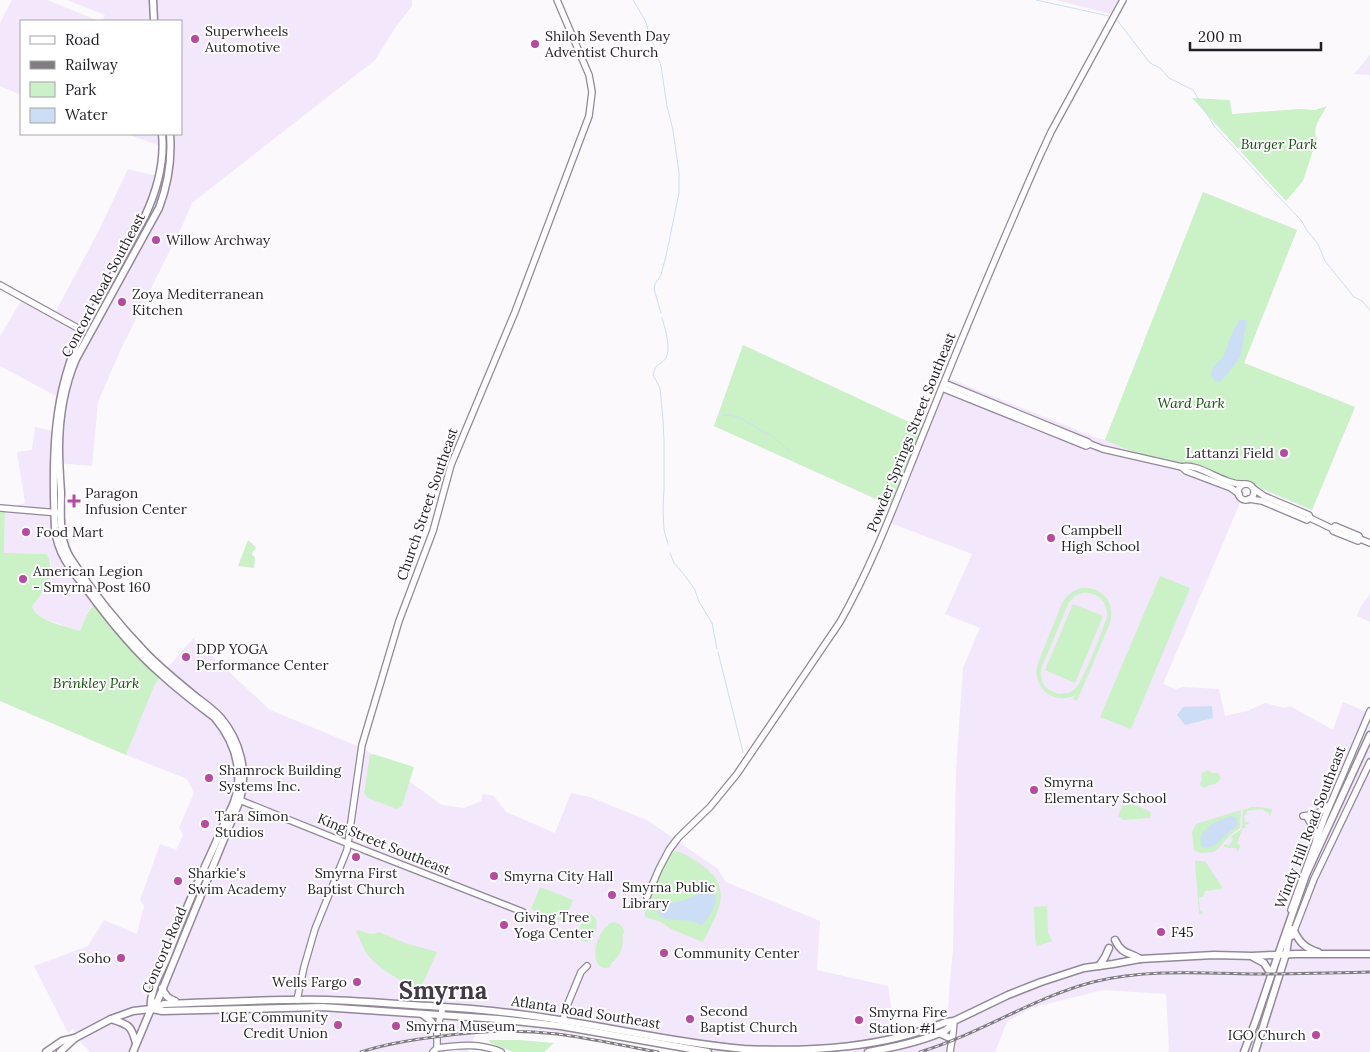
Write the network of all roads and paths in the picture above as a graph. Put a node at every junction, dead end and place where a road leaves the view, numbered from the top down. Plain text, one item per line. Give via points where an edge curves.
1 (153, 0) edge
2 (557, 0) edge
3 (1123, 0) edge
4 (154, 20) edge
5 (162, 135) edge
6 (170, 135) edge
7 (0, 285) edge
8 (83, 331) junction
9 (943, 385) junction
10 (1182, 467) junction
11 (1244, 484) junction
12 (1254, 488) junction
13 (1239, 494) junction
14 (1250, 499) junction
15 (0, 508) edge
16 (58, 513) junction
17 (1310, 518) junction
18 (1370, 543) edge
19 (1370, 711) edge
20 (1370, 735) edge
21 (1370, 744) edge
22 (1370, 762) edge
23 (238, 799) junction
24 (1330, 802) junction
25 (1316, 839) junction
26 (348, 844) junction
27 (647, 897) dead end
28 (523, 912) dead end
29 (1294, 931) junction
30 (1115, 940) dead end
31 (1108, 948) dead end
32 (1286, 954) junction
33 (1321, 954) junction
34 (1370, 954) edge
35 (1278, 955) junction
36 (1252, 956) junction
37 (1140, 959) junction
38 (586, 966) dead end
39 (1099, 966) junction
40 (1272, 974) junction
41 (162, 988) junction
42 (297, 1000) junction
43 (181, 1003) junction
44 (444, 1007) junction
45 (151, 1009) junction
46 (419, 1013) junction
47 (441, 1015) junction
48 (111, 1019) junction
49 (564, 1019) junction
50 (954, 1021) junction
51 (437, 1029) junction
52 (939, 1033) junction
53 (75, 1038) junction
54 (952, 1039) junction
55 (136, 1043) junction
56 (435, 1050) edge
57 (46, 1052) edge
58 (60, 1052) edge
59 (133, 1052) edge
60 (502, 1052) edge
61 (708, 1052) edge
62 (868, 1052) edge
63 (950, 1052) edge
64 (1244, 1052) edge
65 (1255, 1052) edge

1 - 4 main road
2 - 26 street, Church Street Southeast via 589,75 592,92 588,116 515,312 451,465 433,531 399,621 362,745
3 - 9 street, Powder Springs Street Southeast via 1045,144
5 - 8 main road, Concord Road Southeast via 161,169 154,198
6 - 16 main road, Concord Road Southeast via 169,172 159,208 71,373 59,436
7 - 8 street
8 - 16 main road, Concord Road Southeast via 69,366 58,408 55,435
9 - 10 street via 1086,446 1090,444
9 - 27 street, Powder Springs Street Southeast via 884,532 840,622 737,774 674,844
10 - 11 street
10 - 13 street
11 - 12 street
11 - 13 street via 1239,487
12 - 14 street
12 - 17 street
13 - 14 street via 1243,499
14 - 17 street via 1307,520
15 - 16 street
16 - 23 main road, Concord Road Southeast via 56,539 62,556 96,602 148,662 215,718 226,734 236,755
17 - 18 street via 1360,536
19 - 24 street, Windy Hill Road Southeast
20 - 35 main road, Windy Hill Road Southeast via 1306,875
21 - 32 main road, Windy Hill Road Southeast via 1310,875 1291,928
22 - 29 street, Windy Hill Road Southeast via 1314,879
23 - 26 street, King Street Southeast
23 - 41 main road, Concord Road
23 - 45 main road, Concord Road via 198,881 150,1000
24 - 25 street, Windy Hill Road Southeast
24 - 25 street via 1325,809 1305,817 1316,833
25 - 35 street, Windy Hill Road Southeast
26 - 28 street, King Street Southeast
26 - 42 street, Church Street Southeast via 315,929
29 - 32 street, Windy Hill Road Southeast
29 - 33 main road via 1302,945
30 - 37 main road via 1124,952
31 - 39 main road
32 - 33 main road, Atlanta Road Southeast
32 - 35 main road, Atlanta Road Southeast
32 - 65 main road, Windy Hill Road Southeast
33 - 34 main road, Atlanta Road Southeast
35 - 36 main road, Atlanta Road Southeast
35 - 40 main road, Windy Hill Road Southeast
36 - 37 main road, Atlanta Road Southeast
36 - 40 main road via 1264,963
37 - 39 main road, Atlanta Road Southeast
38 - 49 street
39 - 50 main road, Atlanta Road Southeast via 1041,982
40 - 64 main road, Windy Hill Road Southeast
41 - 43 main road via 166,997
41 - 45 main road, Concord Road
42 - 43 main road, Atlanta Road Southeast
42 - 44 main road, Atlanta Road Southeast
43 - 45 main road, Atlanta Road Southeast
44 - 47 street
44 - 49 main road, Atlanta Road Southeast
45 - 46 main road, Atlanta Road Southeast via 322,1007
45 - 48 main road, Atlanta Road Southeast via 132,1011
45 - 55 main road
46 - 47 main road, Atlanta Road Southeast
46 - 51 main road
47 - 51 street
47 - 61 main road, Atlanta Road Southeast via 548,1024
48 - 53 main road, Atlanta Road Southeast
48 - 55 main road via 132,1030
49 - 50 main road, Atlanta Road Southeast via 705,1044 776,1050 874,1044
50 - 52 main road, Atlanta Road Southeast
50 - 54 street
51 - 56 street
52 - 54 main road
52 - 62 main road, Atlanta Road Southeast
53 - 57 main road, Atlanta Road Southeast via 62,1041
53 - 58 main road, Atlanta Road Southeast
54 - 63 street
55 - 59 main road
56 - 60 street via 459,1045

